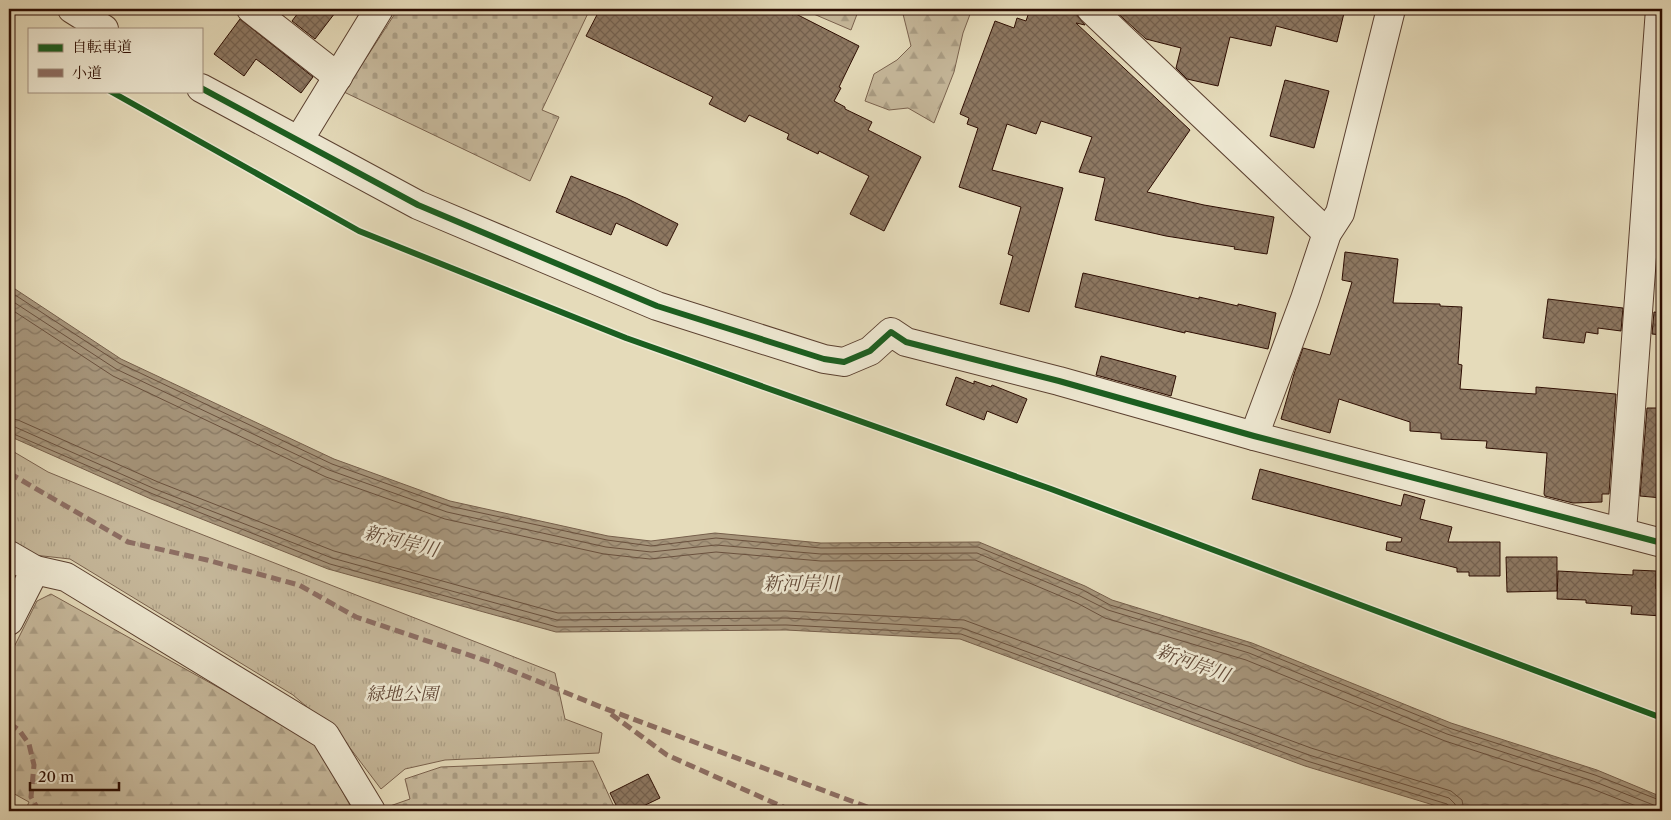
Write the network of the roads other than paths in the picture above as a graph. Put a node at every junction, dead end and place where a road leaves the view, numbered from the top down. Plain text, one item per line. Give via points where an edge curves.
1 (72, 9) edge
2 (251, 9) edge
3 (379, 9) edge
4 (1391, 9) edge
5 (1660, 9) edge
6 (1097, 11) edge
7 (102, 28) edge
8 (338, 77) junction
9 (202, 89) edge
10 (299, 140) junction
11 (1327, 233) junction
12 (1652, 279) edge
13 (1254, 436) junction
14 (1622, 532) junction
15 (1662, 543) edge
16 (9, 555) edge
17 (35, 570) junction
18 (9, 622) edge
19 (371, 811) edge

1 - 7 street
2 - 8 street
3 - 8 street
4 - 11 street via 1340,213
5 - 12 street
6 - 11 street
8 - 10 street
9 - 10 street
10 - 13 street via 418,205 658,306 815,356 844,362 870,352 891,332 906,342
11 - 13 street
12 - 14 street
13 - 14 street
14 - 15 street
16 - 17 street
17 - 18 street
17 - 19 street via 66,577 325,735

